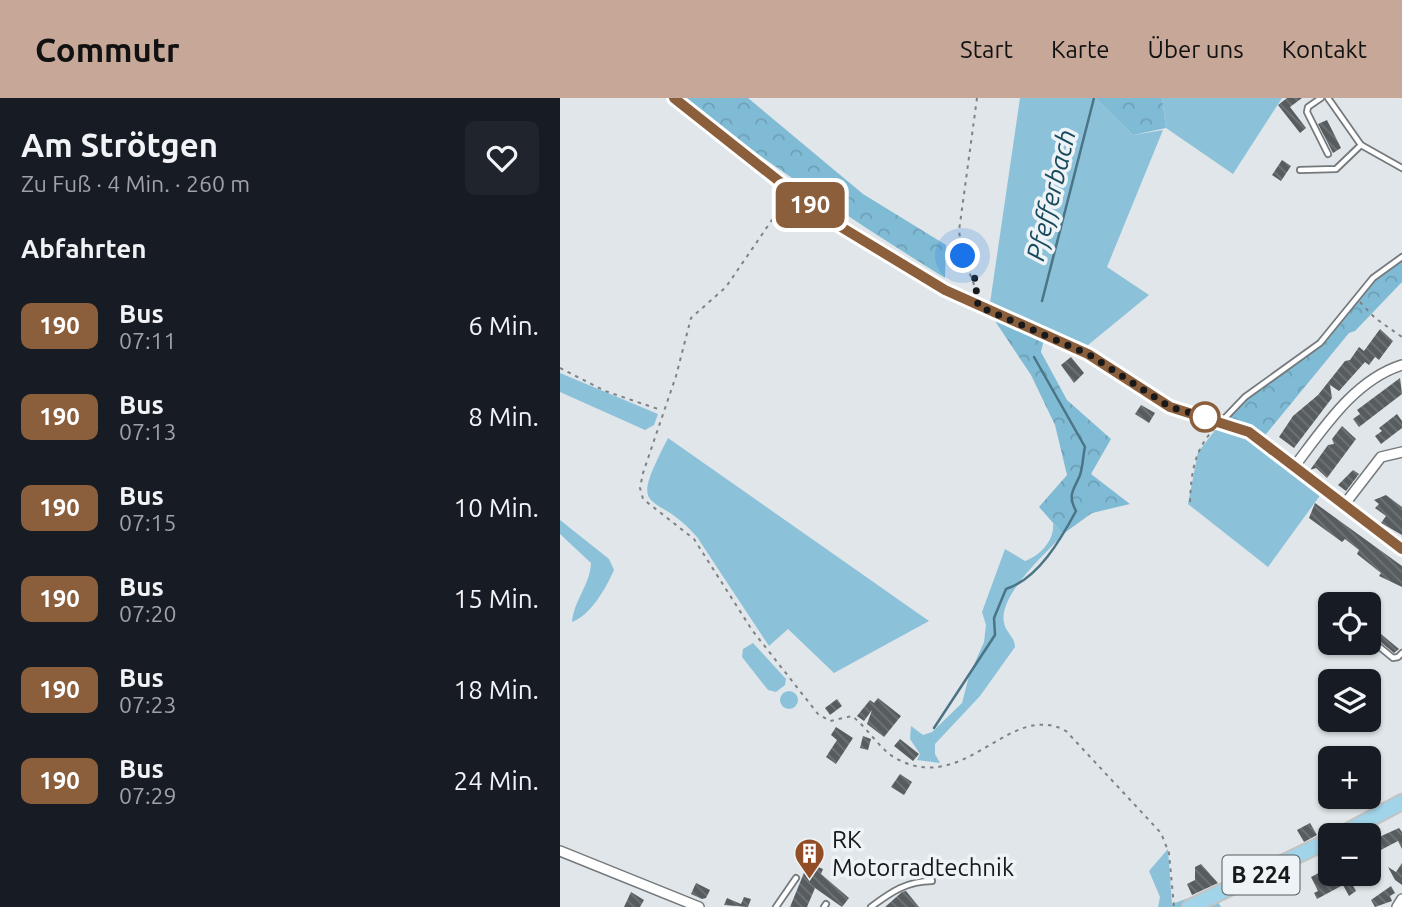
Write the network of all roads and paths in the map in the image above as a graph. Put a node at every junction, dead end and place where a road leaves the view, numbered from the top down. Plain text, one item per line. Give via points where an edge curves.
1 (674, 98) edge
2 (977, 98) edge
3 (1321, 98) edge
4 (1328, 98) edge
5 (1361, 145) junction
6 (1328, 154) dead end
7 (1402, 168) edge
8 (1300, 170) dead end
9 (792, 191) junction
10 (1402, 257) edge
11 (1357, 298) junction
12 (978, 306) junction
13 (1402, 338) edge
14 (1402, 365) edge
15 (560, 368) edge
16 (662, 410) junction
17 (1222, 421) junction
18 (1402, 452) edge
19 (1294, 467) junction
20 (1190, 502) dead end
21 (1344, 505) junction
22 (1402, 550) edge
23 (1381, 648) edge
24 (1402, 653) edge
25 (1401, 803) edge
26 (1363, 823) edge
27 (1318, 846) edge
28 (560, 851) edge
29 (796, 878) dead end
30 (932, 881) dead end
31 (1402, 900) edge
32 (699, 907) edge
33 (776, 907) edge
34 (872, 907) edge
35 (1174, 907) edge
36 (1190, 907) edge
37 (1397, 907) edge

1 - 9 street
2 - 12 path via 959,231
3 - 6 lane via 1307,112
4 - 5 lane
5 - 7 lane
5 - 8 lane via 1336,169
9 - 12 street via 834,223
9 - 16 path via 726,287 691,318
10 - 11 lane via 1373,278
11 - 13 path
11 - 17 lane via 1320,343 1245,397
12 - 17 street via 1088,354 1170,407
14 - 19 street via 1364,386 1335,414
15 - 16 path via 605,391
16 - 35 path via 641,480 643,499 694,539 752,630 818,715 830,721 852,716 900,762 934,766 976,755 1020,728 1057,726 1077,741 1161,833 1169,853
17 - 19 street via 1249,432
17 - 20 path via 1198,452 1191,472
18 - 21 street via 1381,457
19 - 21 street
21 - 22 street
23 - 24 lane via 1393,658
25 - 26 main road
27 - 36 main road, B 224
28 - 32 street
29 - 33 lane
30 - 34 lane via 901,886
31 - 37 street

